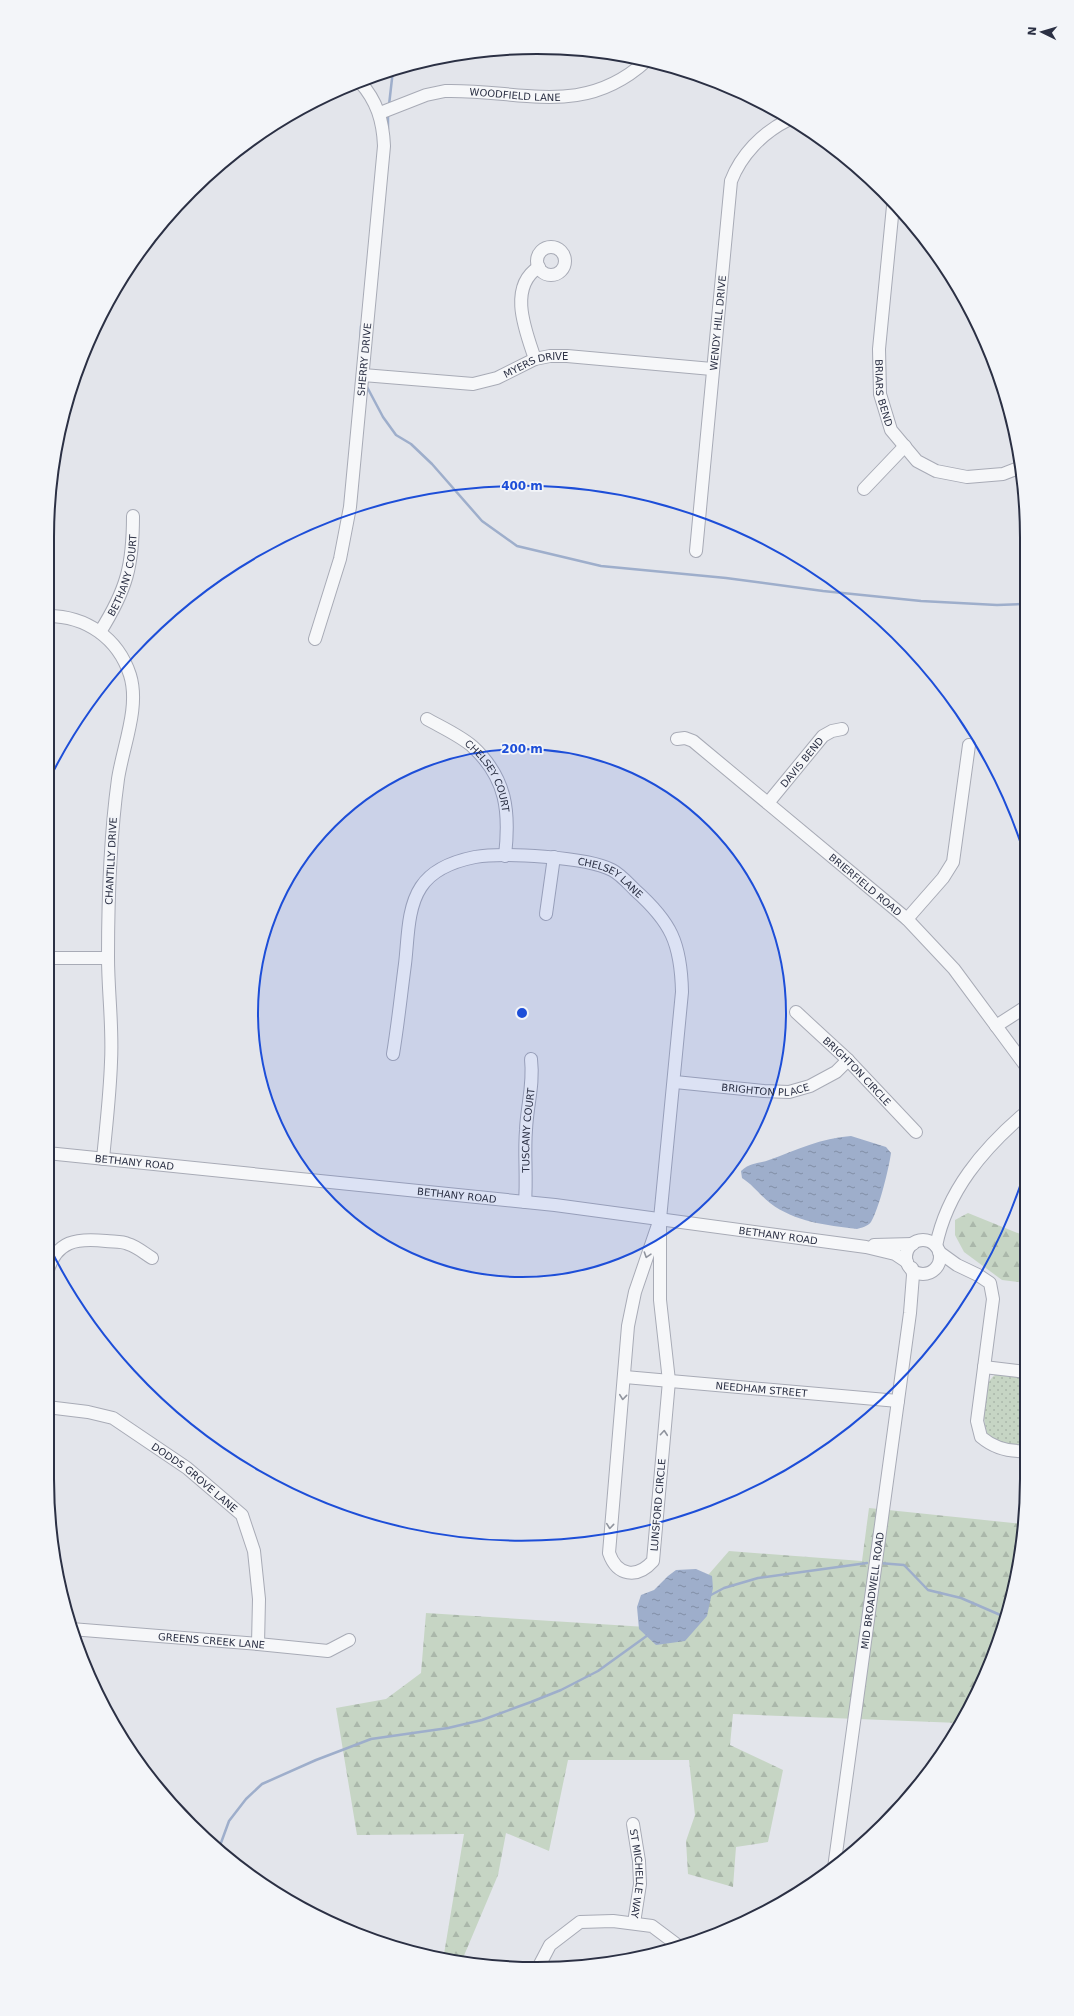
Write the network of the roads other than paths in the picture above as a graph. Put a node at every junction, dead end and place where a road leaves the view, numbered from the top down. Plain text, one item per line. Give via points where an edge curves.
1 (641, 65) edge
2 (364, 87) edge
3 (380, 113) junction
4 (784, 123) edge
5 (893, 210) edge
6 (539, 267) dead end
7 (535, 360) junction
8 (712, 369) junction
9 (362, 375) junction
10 (905, 446) junction
11 (1015, 469) edge
12 (864, 489) dead end
13 (133, 516) dead end
14 (696, 550) dead end
15 (54, 616) edge
16 (100, 632) junction
17 (315, 639) dead end
18 (427, 718) dead end
19 (842, 729) dead end
20 (677, 740) dead end
21 (969, 745) dead end
22 (768, 803) junction
23 (505, 856) junction
24 (554, 857) junction
25 (546, 914) dead end
26 (907, 920) junction
27 (54, 958) edge
28 (108, 958) junction
29 (1020, 1011) edge
30 (796, 1012) dead end
31 (996, 1026) junction
32 (393, 1054) dead end
33 (1020, 1058) edge
34 (531, 1059) dead end
35 (848, 1060) junction
36 (675, 1082) junction
37 (1020, 1117) edge
38 (916, 1132) dead end
39 (54, 1154) edge
40 (103, 1159) junction
41 (524, 1202) junction
42 (946, 1209) junction
43 (660, 1219) junction
44 (918, 1242) junction
45 (866, 1247) junction
46 (938, 1249) junction
47 (54, 1255) edge
48 (152, 1258) dead end
49 (910, 1265) junction
50 (957, 1265) junction
51 (933, 1270) junction
52 (910, 1313) junction
53 (984, 1367) junction
54 (1020, 1371) edge
55 (625, 1378) junction
56 (669, 1381) junction
57 (898, 1401) junction
58 (54, 1408) edge
59 (1020, 1452) edge
60 (79, 1630) edge
61 (349, 1640) dead end
62 (258, 1644) junction
63 (633, 1824) dead end
64 (835, 1858) edge
65 (634, 1923) junction
66 (674, 1942) edge
67 (541, 1962) edge

1 - 3 street, WOODFIELD LANE via 616,83 582,96 561,98 444,91 426,95
2 - 3 street, SHERRY DRIVE
3 - 9 street, SHERRY DRIVE via 384,146
4 - 8 street, WENDY HILL DRIVE via 751,147 742,158 731,181
5 - 10 street, BRIARS BEND via 879,348 880,394 891,430
6 - 7 street via 529,275 522,292 521,310
7 - 8 street, MYERS DRIVE via 550,356 567,356
7 - 9 street, MYERS DRIVE via 497,378 473,384
8 - 14 street, WENDY HILL DRIVE
9 - 17 street, SHERRY DRIVE via 347,528
10 - 11 street, BRIARS BEND via 917,461 936,471 967,477 1003,474
10 - 12 street
13 - 16 street, BETHANY COURT via 133,547 127,578 116,607
15 - 16 street, CHANTILLY DRIVE via 81,621
16 - 28 street, CHANTILLY DRIVE via 114,644 124,659 133,694 113,814
18 - 23 street, CHELSEY COURT via 471,745 498,782 504,794 508,818
19 - 22 street, DAVIS BEND via 823,736
20 - 22 street, BRIERFIELD ROAD via 685,738 693,741
21 - 26 street via 953,862 943,878
22 - 26 street, BRIERFIELD ROAD
23 - 24 street, CHELSEY LANE
23 - 32 street, CHELSEY LANE via 476,857 454,863 429,877 420,888 409,920
24 - 25 street
24 - 36 street, CHELSEY LANE via 597,863 613,871 650,904 667,924 677,948 682,979
26 - 31 street, BRIERFIELD ROAD via 954,969
27 - 28 street
28 - 40 street, CHANTILLY DRIVE via 112,1061
29 - 31 street
30 - 35 street, BRIGHTON CIRCLE
31 - 33 street, BRIERFIELD ROAD
34 - 41 street, TUSCANY COURT via 533,1078 526,1130 527,1176
35 - 36 street, BRIGHTON PLACE via 836,1072 810,1086 789,1092 764,1092
35 - 38 street, BRIGHTON CIRCLE
36 - 43 street, CHELSEY LANE
37 - 42 street via 1000,1134 972,1168
39 - 40 street, BETHANY ROAD
40 - 41 street, BETHANY ROAD
41 - 43 street, BETHANY ROAD
42 - 44 street
42 - 46 street
43 - 45 street, BETHANY ROAD
43 -> 55 street, LUNSFORD CIRCLE via 635,1292 628,1326
43 - 56 street, LUNSFORD CIRCLE via 660,1300
44 - 45 street, BETHANY ROAD
44 - 46 street via 931,1242
44 - 49 street via 908,1251
45 - 49 street, BETHANY ROAD via 895,1254
46 - 50 street
46 - 51 street via 940,1260
47 - 48 street via 71,1242 85,1239 128,1243
49 - 51 street via 919,1273
49 - 52 street, MID BROADWELL ROAD
50 - 51 street
50 - 53 street via 990,1283 993,1299
51 - 52 street, MID BROADWELL ROAD via 921,1283
52 - 57 street, MID BROADWELL ROAD
53 - 54 street
53 - 59 street via 977,1420 981,1437 997,1448
55 - 56 street, NEEDHAM STREET
55 -> 56 street, LUNSFORD CIRCLE via 609,1553 612,1562 623,1572 634,1573 645,1570 653,1561
56 - 57 street, NEEDHAM STREET
57 - 64 street, MID BROADWELL ROAD
58 - 62 street, DODDS GROVE LANE via 113,1418 187,1468 242,1515 254,1551 259,1599
60 - 62 street, GREENS CREEK LANE
61 - 62 street, GREENS CREEK LANE via 328,1651
63 - 65 street, ST MICHELLE WAY via 640,1884
65 - 66 street via 652,1926
65 - 67 street via 580,1922 550,1945

